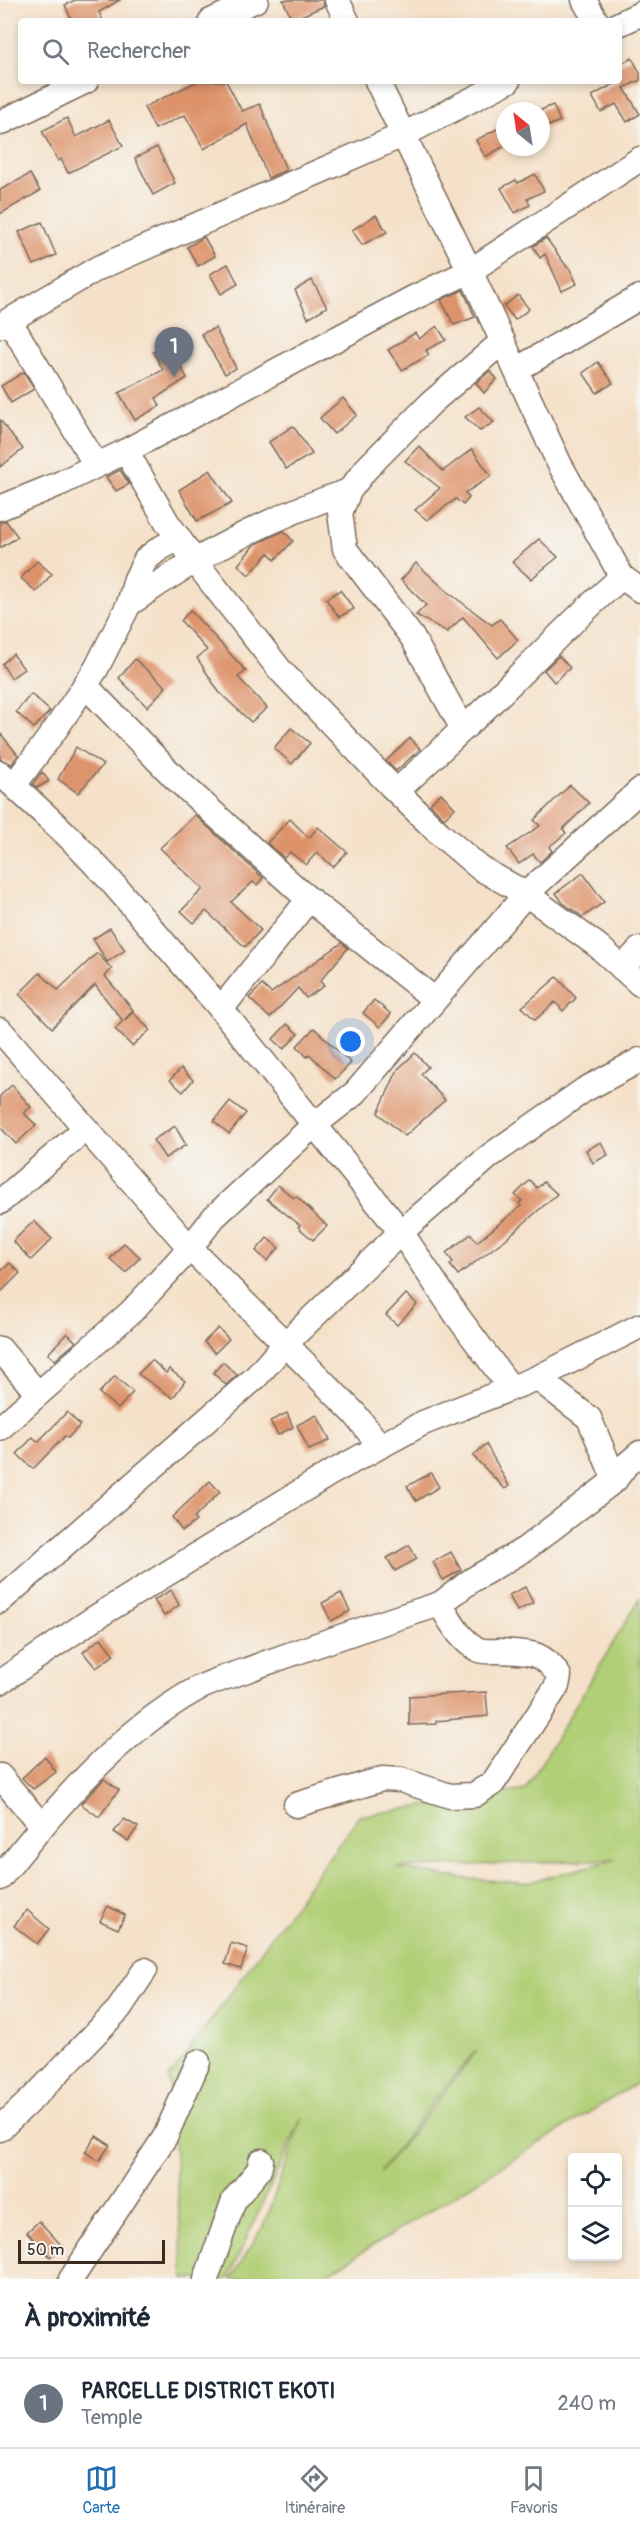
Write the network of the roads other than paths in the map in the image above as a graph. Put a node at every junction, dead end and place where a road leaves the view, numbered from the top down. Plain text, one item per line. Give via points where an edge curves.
1 (256, 0) edge
2 (584, 0) edge
3 (640, 14) edge
4 (217, 18) edge
5 (594, 18) edge
6 (622, 23) edge
7 (80, 84) edge
8 (378, 84) edge
9 (502, 84) edge
10 (0, 123) edge
11 (403, 135) junction
12 (640, 159) edge
13 (470, 271) junction
14 (640, 297) edge
15 (4, 323) edge
16 (503, 341) junction
17 (516, 370) junction
18 (126, 452) junction
19 (96, 465) junction
20 (349, 491) junction
21 (0, 508) edge
22 (179, 538) junction
23 (194, 560) junction
24 (631, 584) edge
25 (129, 604) junction
26 (85, 685) junction
27 (463, 729) junction
28 (7, 779) edge
29 (640, 790) edge
30 (397, 791) junction
31 (526, 894) junction
32 (309, 899) junction
33 (640, 949) edge
34 (631, 976) edge
35 (434, 999) junction
36 (221, 1009) junction
37 (0, 1030) edge
38 (640, 1060) edge
39 (314, 1125) junction
40 (85, 1129) junction
41 (0, 1202) edge
42 (400, 1232) junction
43 (190, 1248) junction
44 (640, 1326) edge
45 (284, 1345) junction
46 (0, 1349) edge
47 (537, 1378) junction
48 (510, 1387) junction
49 (38, 1394) junction
50 (0, 1428) edge
51 (381, 1446) junction
52 (640, 1453) edge
53 (615, 1480) junction
54 (0, 1601) edge
55 (440, 1604) junction
56 (0, 1682) edge
57 (0, 1776) edge
58 (296, 1804) dead end
59 (41, 1825) junction
60 (0, 1878) edge
61 (145, 1970) dead end
62 (198, 2062) dead end
63 (0, 2129) edge
64 (261, 2161) dead end
65 (71, 2279) edge
66 (206, 2279) edge

1 - 4 street
2 - 5 street
3 - 6 street
7 - 10 street
8 - 11 street
9 - 11 street
11 - 13 street
11 - 15 street via 98,268
12 - 13 street
13 - 16 street
13 - 18 street
14 - 17 street
15 - 19 street
16 - 17 street
16 - 20 street via 430,403
17 - 24 street via 560,463
18 - 19 street
18 - 22 street
19 - 21 street
20 - 23 street via 286,514
20 - 27 street via 340,513 345,549 412,638
22 - 23 street
22 - 25 street via 146,560
23 - 25 street
23 - 30 street via 280,670
24 - 27 street via 600,595
25 - 26 street
26 - 28 street via 55,730
26 - 32 street via 175,778
27 - 30 street
28 - 36 street via 109,879
29 - 31 street
30 - 31 street via 480,868
31 - 34 street via 598,946
31 - 35 street
32 - 35 street
32 - 36 street
33 - 34 street
35 - 39 street via 355,1092
36 - 39 street
37 - 40 street
38 - 42 street via 584,1090 491,1155
39 - 42 street
39 - 43 street via 214,1217
40 - 41 street
40 - 43 street
42 - 45 street
42 - 48 street
43 - 45 street
43 - 49 street via 132,1311
44 - 47 street
45 - 51 street via 355,1414
45 - 54 street via 256,1377
46 - 49 street
47 - 48 street
47 - 53 street via 590,1418
48 - 51 street via 423,1423
49 - 50 street
51 - 56 street via 103,1613
52 - 53 street
53 - 55 street via 525,1549 471,1580
55 - 58 street via 454,1628 480,1650 543,1657 558,1676 557,1686 493,1783 463,1797 433,1792 401,1780 382,1779
55 - 59 street via 197,1689 154,1716
57 - 59 street
59 - 60 street
61 - 63 street via 119,2009
62 - 65 street via 165,2137
64 - 66 street via 259,2170 234,2200

